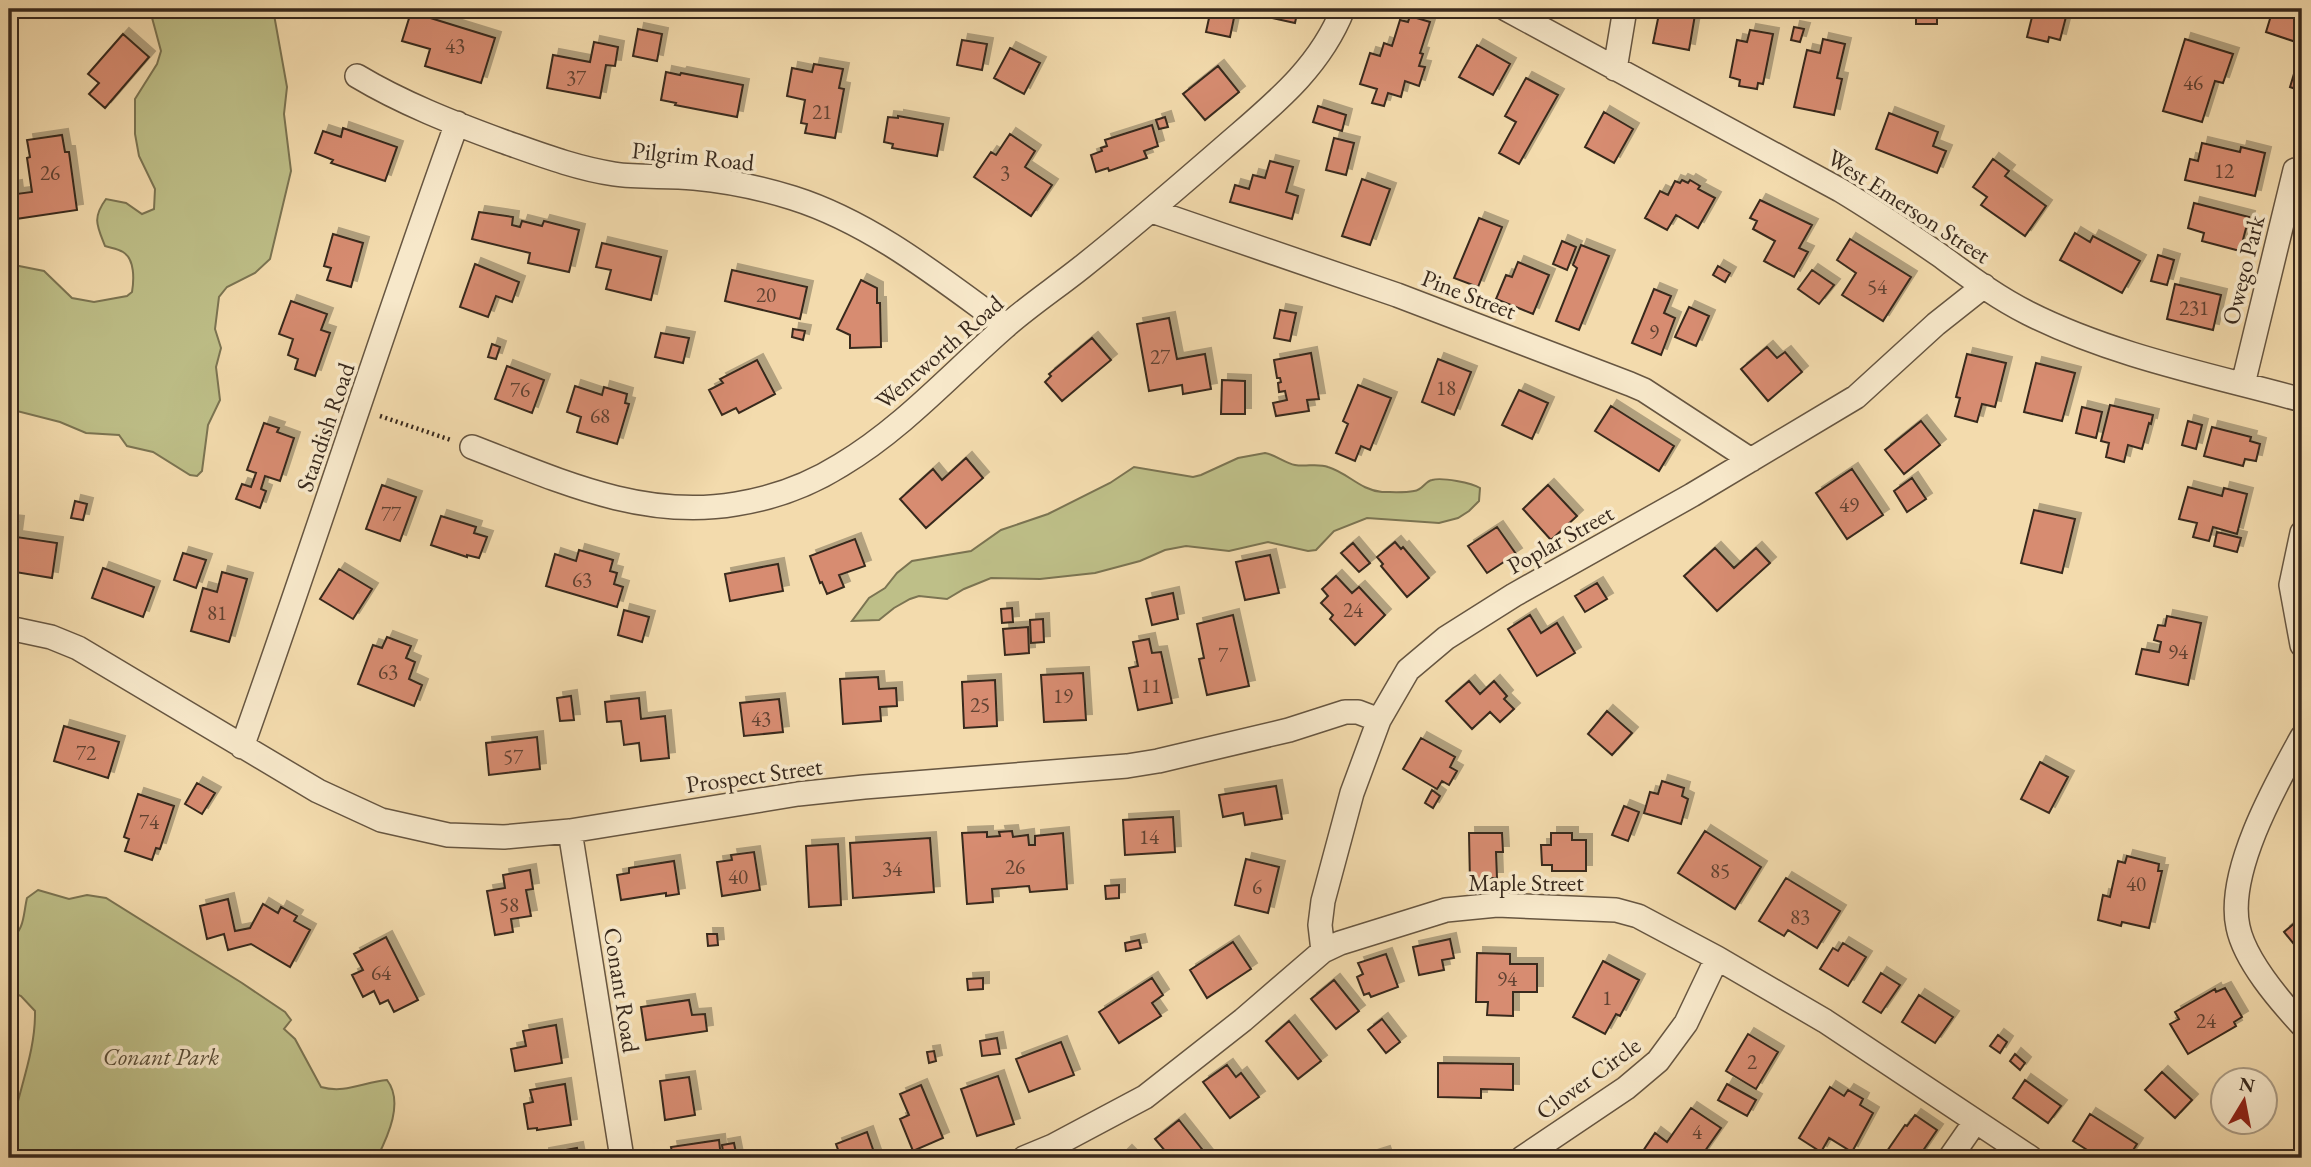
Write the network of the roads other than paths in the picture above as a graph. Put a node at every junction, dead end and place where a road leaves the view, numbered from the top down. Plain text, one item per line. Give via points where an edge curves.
1 (1343, 9) edge
2 (1506, 9) edge
3 (1625, 9) edge
4 (1615, 69) junction
5 (357, 76) dead end
6 (457, 123) junction
7 (2295, 170) dead end
8 (1152, 211) junction
9 (1984, 286) junction
10 (1006, 326) junction
11 (2243, 384) junction
12 (2302, 400) edge
13 (472, 447) road end
14 (1751, 460) junction
15 (2302, 533) edge
16 (9, 628) edge
17 (2302, 645) edge
18 (1379, 720) junction
19 (2302, 737) edge
20 (242, 747) junction
21 (570, 831) junction
22 (1323, 951) junction
23 (1717, 958) junction
24 (2302, 1025) edge
25 (1975, 1122) junction
26 (622, 1158) edge
27 (1024, 1158) edge
28 (1522, 1158) edge
29 (1950, 1158) edge
30 (2031, 1158) edge

1 - 8 street, Wentworth Road via 1321,52 1293,87
2 - 4 street, West Emerson Street
3 - 4 street
4 - 9 street, West Emerson Street via 1860,202
5 - 6 street, Pilgrim Road
6 - 10 street, Pilgrim Road via 590,170 714,180 796,199 907,255
6 - 20 street, Standish Road
7 - 11 street, Owego Park
8 - 10 street, Wentworth Road
8 - 14 street, Pine Street via 1397,295 1630,384
9 - 11 street, West Emerson Street via 2066,330
9 - 14 street, Poplar Street via 1863,392
10 - 13 street, Wentworth Road via 864,450 808,483 754,501 687,508 626,502
11 - 12 street, West Emerson Street
14 - 18 street, Poplar Street via 1514,594 1446,638 1408,670
15 - 17 street via 2291,585
16 - 20 street, Prospect Street via 51,636 78,648
18 - 21 street, Prospect Street via 1345,712 1289,730 1137,765 838,790
18 - 22 street, Poplar Street via 1330,867 1321,913
19 - 24 street via 2254,833 2243,867 2236,916 2256,968
20 - 21 street, Prospect Street via 318,791 399,825 476,837
21 - 26 street, Conant Road
22 - 23 street, Maple Street via 1453,908 1528,905 1627,911
22 - 27 street, Maple Street via 1145,1097
23 - 25 street, Maple Street via 1825,1021
23 - 28 street, Clover Circle via 1686,1023 1658,1061
25 - 29 street
25 - 30 street, Maple Street

